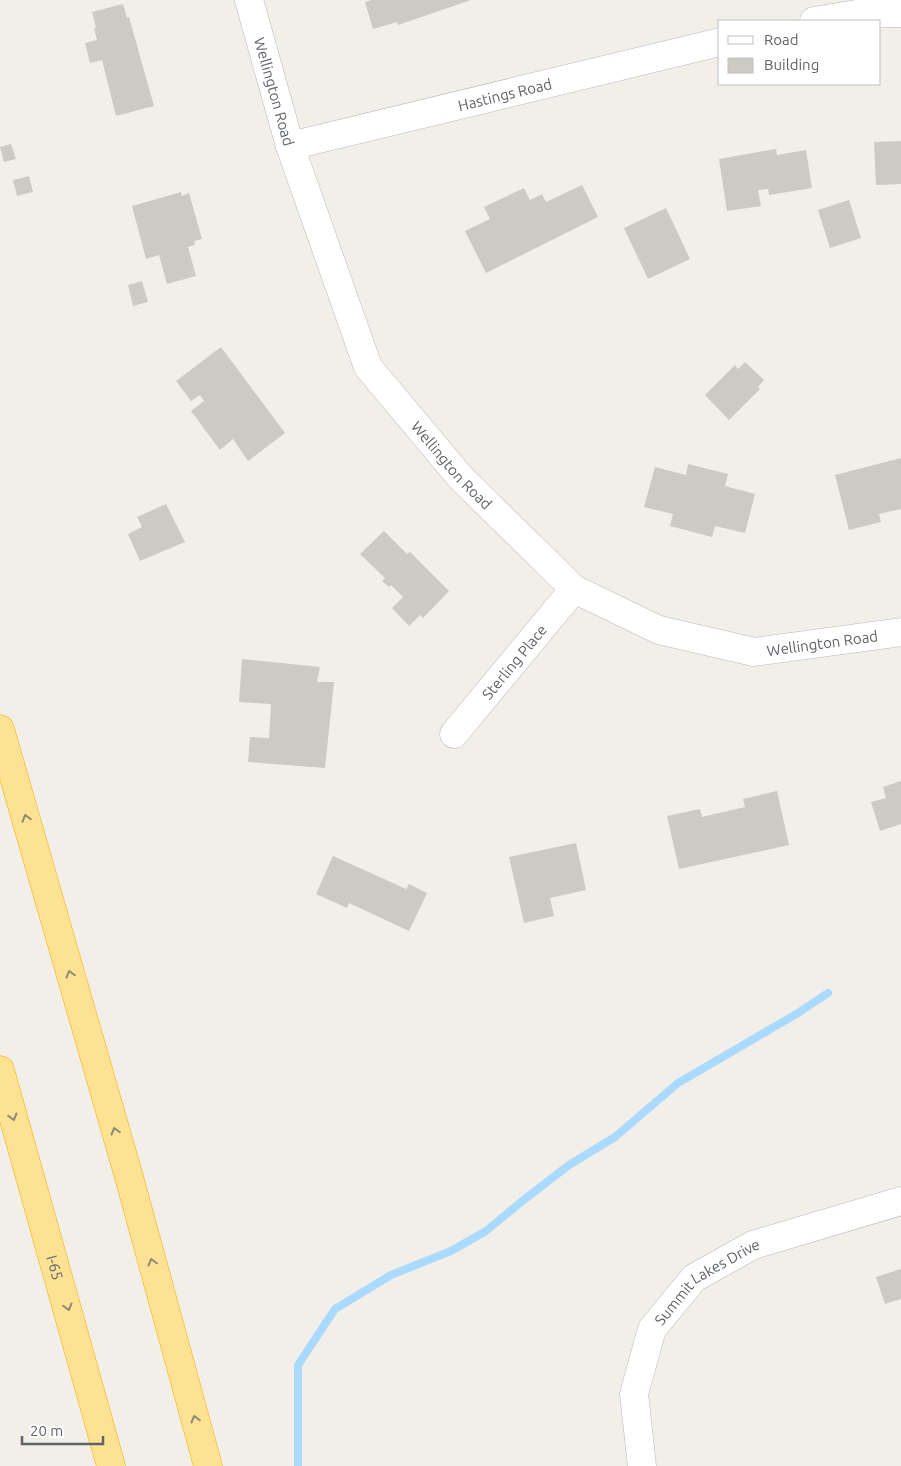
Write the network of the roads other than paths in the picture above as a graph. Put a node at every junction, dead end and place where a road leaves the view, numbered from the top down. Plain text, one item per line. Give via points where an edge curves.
1 (249, 0) edge
2 (901, 13) edge
3 (820, 20) edge
4 (718, 42) edge
5 (290, 146) junction
6 (574, 588) junction
7 (901, 632) edge
8 (0, 729) edge
9 (454, 734) dead end
10 (0, 1070) edge
11 (901, 1201) edge
12 (111, 1466) edge
13 (208, 1466) edge
14 (642, 1466) edge

1 - 5 street, Wellington Road
2 - 3 street via 856,14
4 - 5 street, Hastings Road
5 - 6 street, Wellington Road via 368,367 460,478
6 - 7 street, Wellington Road via 659,630 754,652
6 - 9 street, Sterling Place
13 -> 8 highway
10 -> 12 highway, I-65
11 - 14 street, Summit Lakes Drive via 753,1245 694,1278 652,1329 634,1394

